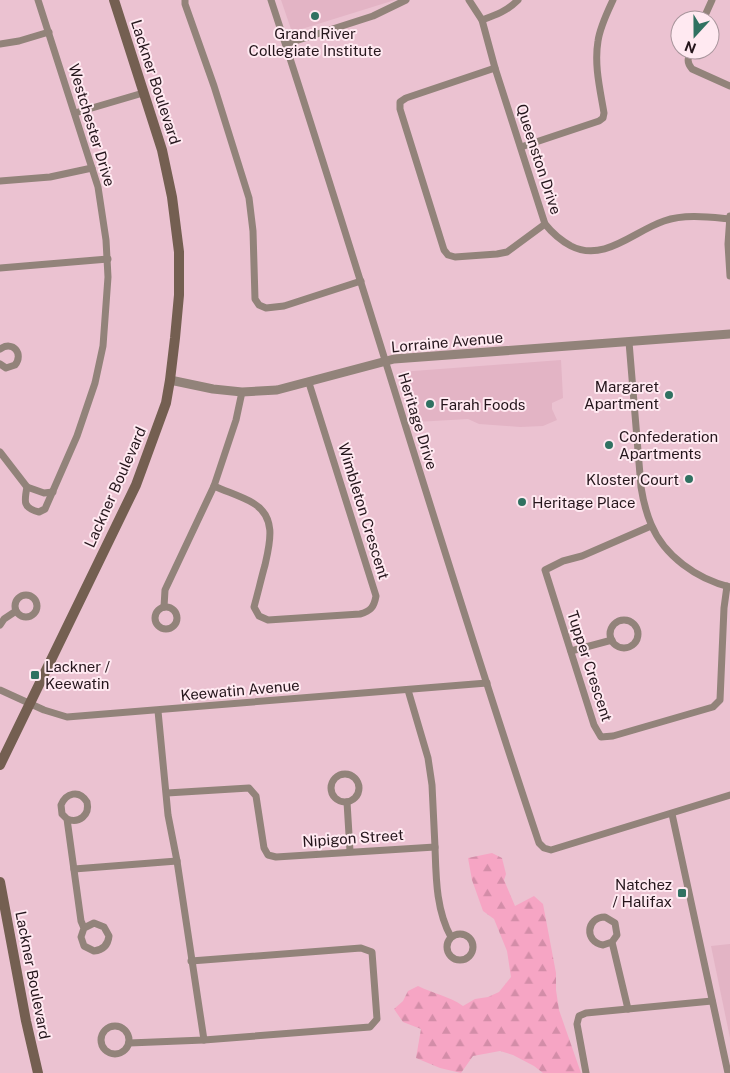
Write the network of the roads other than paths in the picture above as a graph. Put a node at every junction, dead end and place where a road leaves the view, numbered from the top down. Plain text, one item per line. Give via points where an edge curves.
1 (38, 0) edge
2 (114, 0) edge
3 (185, 0) edge
4 (271, 0) edge
5 (406, 0) edge
6 (469, 0) edge
7 (518, 0) edge
8 (613, 0) edge
9 (482, 20) junction
10 (49, 32) junction
11 (0, 44) edge
12 (286, 44) junction
13 (687, 60) edge
14 (495, 68) junction
15 (730, 86) edge
16 (143, 93) junction
17 (75, 113) junction
18 (521, 147) junction
19 (92, 168) junction
20 (0, 181) edge
21 (730, 217) edge
22 (546, 224) junction
23 (729, 244) edge
24 (108, 259) junction
25 (0, 268) edge
26 (730, 276) edge
27 (361, 281) junction
28 (730, 334) edge
29 (628, 342) junction
30 (0, 349) edge
31 (385, 361) junction
32 (0, 364) edge
33 (170, 380) junction
34 (309, 383) junction
35 (242, 392) junction
36 (0, 452) edge
37 (214, 486) junction
38 (27, 487) junction
39 (53, 492) junction
40 (651, 526) junction
41 (729, 586) edge
42 (164, 607) dead end
43 (16, 612) dead end
44 (0, 625) edge
45 (612, 640) junction
46 (571, 652) junction
47 (487, 684) junction
48 (0, 690) edge
49 (408, 690) junction
50 (30, 704) junction
51 (158, 711) junction
52 (0, 765) edge
53 (167, 793) junction
54 (730, 795) edge
55 (347, 802) dead end
56 (672, 814) junction
57 (67, 819) dead end
58 (435, 847) junction
59 (350, 852) junction
60 (177, 862) junction
61 (74, 870) junction
62 (0, 882) edge
63 (84, 928) dead end
64 (451, 937) dead end
65 (612, 942) junction
66 (192, 961) junction
67 (712, 1001) junction
68 (628, 1009) junction
69 (204, 1040) junction
70 (129, 1043) junction
71 (38, 1073) edge
72 (586, 1073) edge
73 (728, 1073) edge

1 - 10 street, Westchester Drive
2 - 16 main road, Lackner Boulevard
3 - 27 street via 248,198 253,231 255,300 266,308 284,306
4 - 12 street, Heritage Drive
5 - 12 street via 373,16
6 - 9 street, Queenston Drive
7 - 9 street via 498,15
8 - 18 street via 598,42 596,68 603,118
9 - 14 street, Queenston Drive
10 - 11 street
10 - 17 street, Westchester Drive
12 - 27 street, Heritage Drive
13 - 15 street via 692,69
14 - 18 street, Queenston Drive
14 - 22 street via 400,102 444,250 455,258 507,252
16 - 17 street
16 - 33 main road, Lackner Boulevard via 162,150 179,252 176,338
17 - 19 street, Westchester Drive
18 - 22 street, Queenston Drive
19 - 20 street via 50,177
19 - 24 street, Westchester Drive via 98,187
21 - 22 street, Queenston Drive via 695,216 664,221 608,248 591,252 580,251 562,241
21 - 23 street
23 - 26 street
24 - 25 street
24 - 39 street, Westchester Drive via 103,346 77,436
27 - 31 street, Heritage Drive
28 - 29 street, Lorraine Avenue
29 - 31 street, Lorraine Avenue
29 - 40 street via 641,487
30 - 32 street via 15,348 19,359 10,368
31 - 34 street, Lorraine Avenue
31 - 47 street, Heritage Drive
33 - 35 street, Lorraine Avenue
33 - 50 main road, Lackner Boulevard via 166,403 136,485
34 - 35 street, Lorraine Avenue via 277,390
34 - 37 street, Wimbleton Crescent via 376,596 375,606 360,614 268,620 258,616 254,606 270,542 268,519 253,503
35 - 37 street
36 - 38 street, Westchester Drive
37 - 42 street via 165,590
38 - 39 street via 42,493
38 - 39 street, Westchester Drive via 26,505 39,512 46,509
40 - 41 street via 674,557 690,570
40 - 46 street, Tupper Crescent via 545,570
41 - 46 street, Tupper Crescent via 724,608 720,700 713,706 601,737 594,725
43 - 44 street
45 - 45 street via 622,648 632,646 638,638 638,630 628,620 618,621 611,630
45 - 46 street
47 - 49 street, Keewatin Avenue
47 - 56 street, Heritage Drive via 539,843 544,848 551,850
48 - 50 street, Keewatin Avenue
49 - 51 street, Keewatin Avenue
49 - 58 street via 428,758
50 - 51 street, Keewatin Avenue via 67,717
50 - 52 main road, Lackner Boulevard
51 - 53 street
53 - 59 street, Nipigon Street via 249,788 256,796 264,848 268,855
53 - 60 street
54 - 56 street
55 - 59 street
56 - 67 street
57 - 61 street
58 - 59 street, Nipigon Street
58 - 64 street via 436,884 445,927
60 - 61 street
60 - 66 street
61 - 63 street
62 - 71 main road, Lackner Boulevard
65 - 65 street via 617,935 615,923 610,918 596,918 589,929 592,940 603,945
65 - 68 street
66 - 69 street
66 - 69 street via 361,948 372,952 377,1019 370,1027
67 - 68 street
67 - 73 street
68 - 72 street via 579,1016 577,1024
69 - 70 street
70 - 70 street via 128,1034 120,1026 109,1026 102,1034 102,1046 111,1053 121,1053

